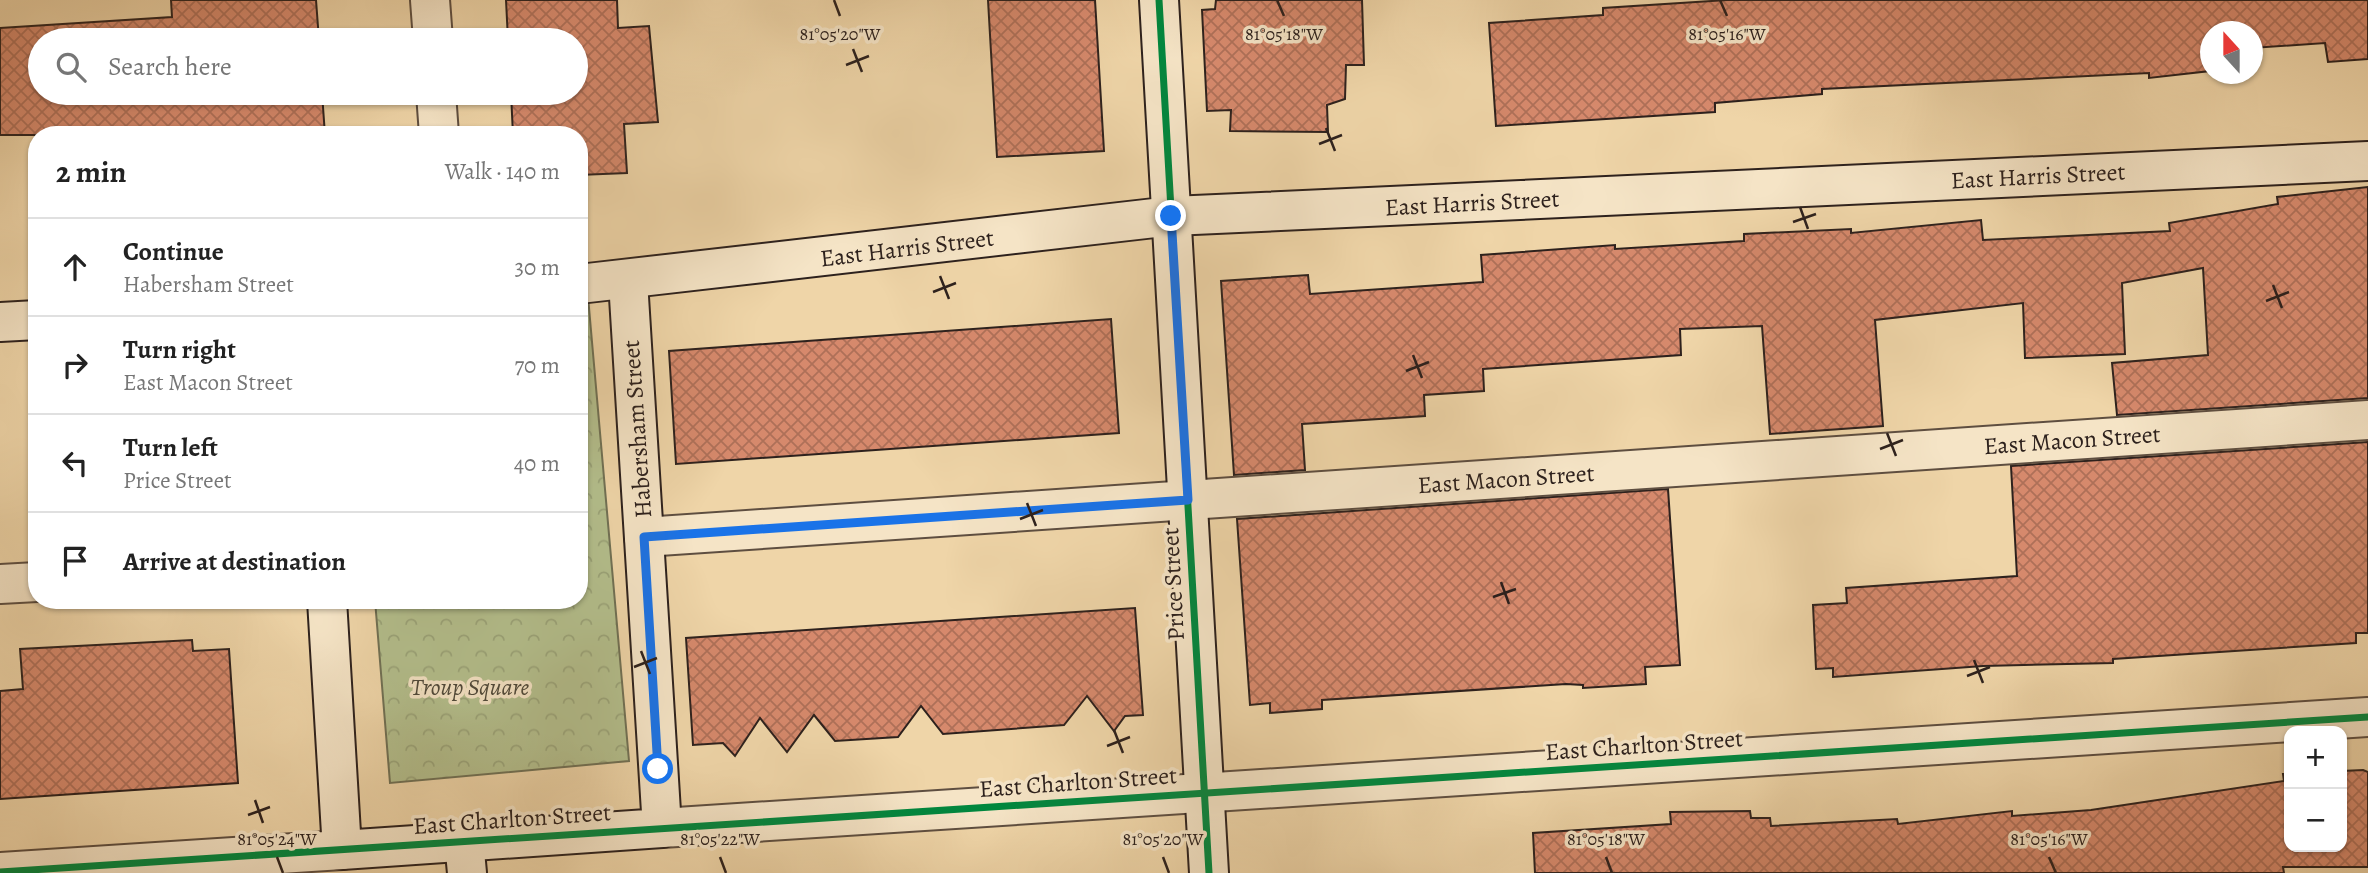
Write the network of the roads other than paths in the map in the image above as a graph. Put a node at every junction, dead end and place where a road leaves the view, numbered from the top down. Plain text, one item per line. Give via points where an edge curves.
1 (430, 0) edge
2 (1159, 0) edge
3 (432, 28) edge
4 (437, 105) edge
5 (438, 126) edge
6 (2368, 161) edge
7 (1171, 216) junction
8 (628, 281) junction
9 (588, 283) edge
10 (28, 321) edge
11 (0, 323) edge
12 (2368, 420) edge
13 (1188, 500) junction
14 (644, 537) junction
15 (28, 582) edge
16 (0, 584) edge
17 (328, 609) edge
18 (2368, 717) edge
19 (1205, 793) junction
20 (662, 828) junction
21 (342, 850) junction
22 (466, 857) edge
23 (0, 872) edge
24 (1209, 873) edge

1 - 3 street
2 - 7 street, Price Street
4 - 5 street
6 - 7 street, East Harris Street
7 - 8 street, East Harris Street
7 - 13 street, Price Street
8 - 9 street, East Harris Street
8 - 14 street, Habersham Street
10 - 11 street
12 - 13 street, East Macon Street
13 - 14 street, East Macon Street
13 - 19 street, Price Street
14 - 20 street, Habersham Street
15 - 16 street
17 - 21 street
18 - 19 street, East Charlton Street
19 - 20 street, East Charlton Street
19 - 24 street, Price Street
20 - 22 street, East Charlton Street
21 - 22 street, East Charlton Street
21 - 23 street, East Charlton Street

